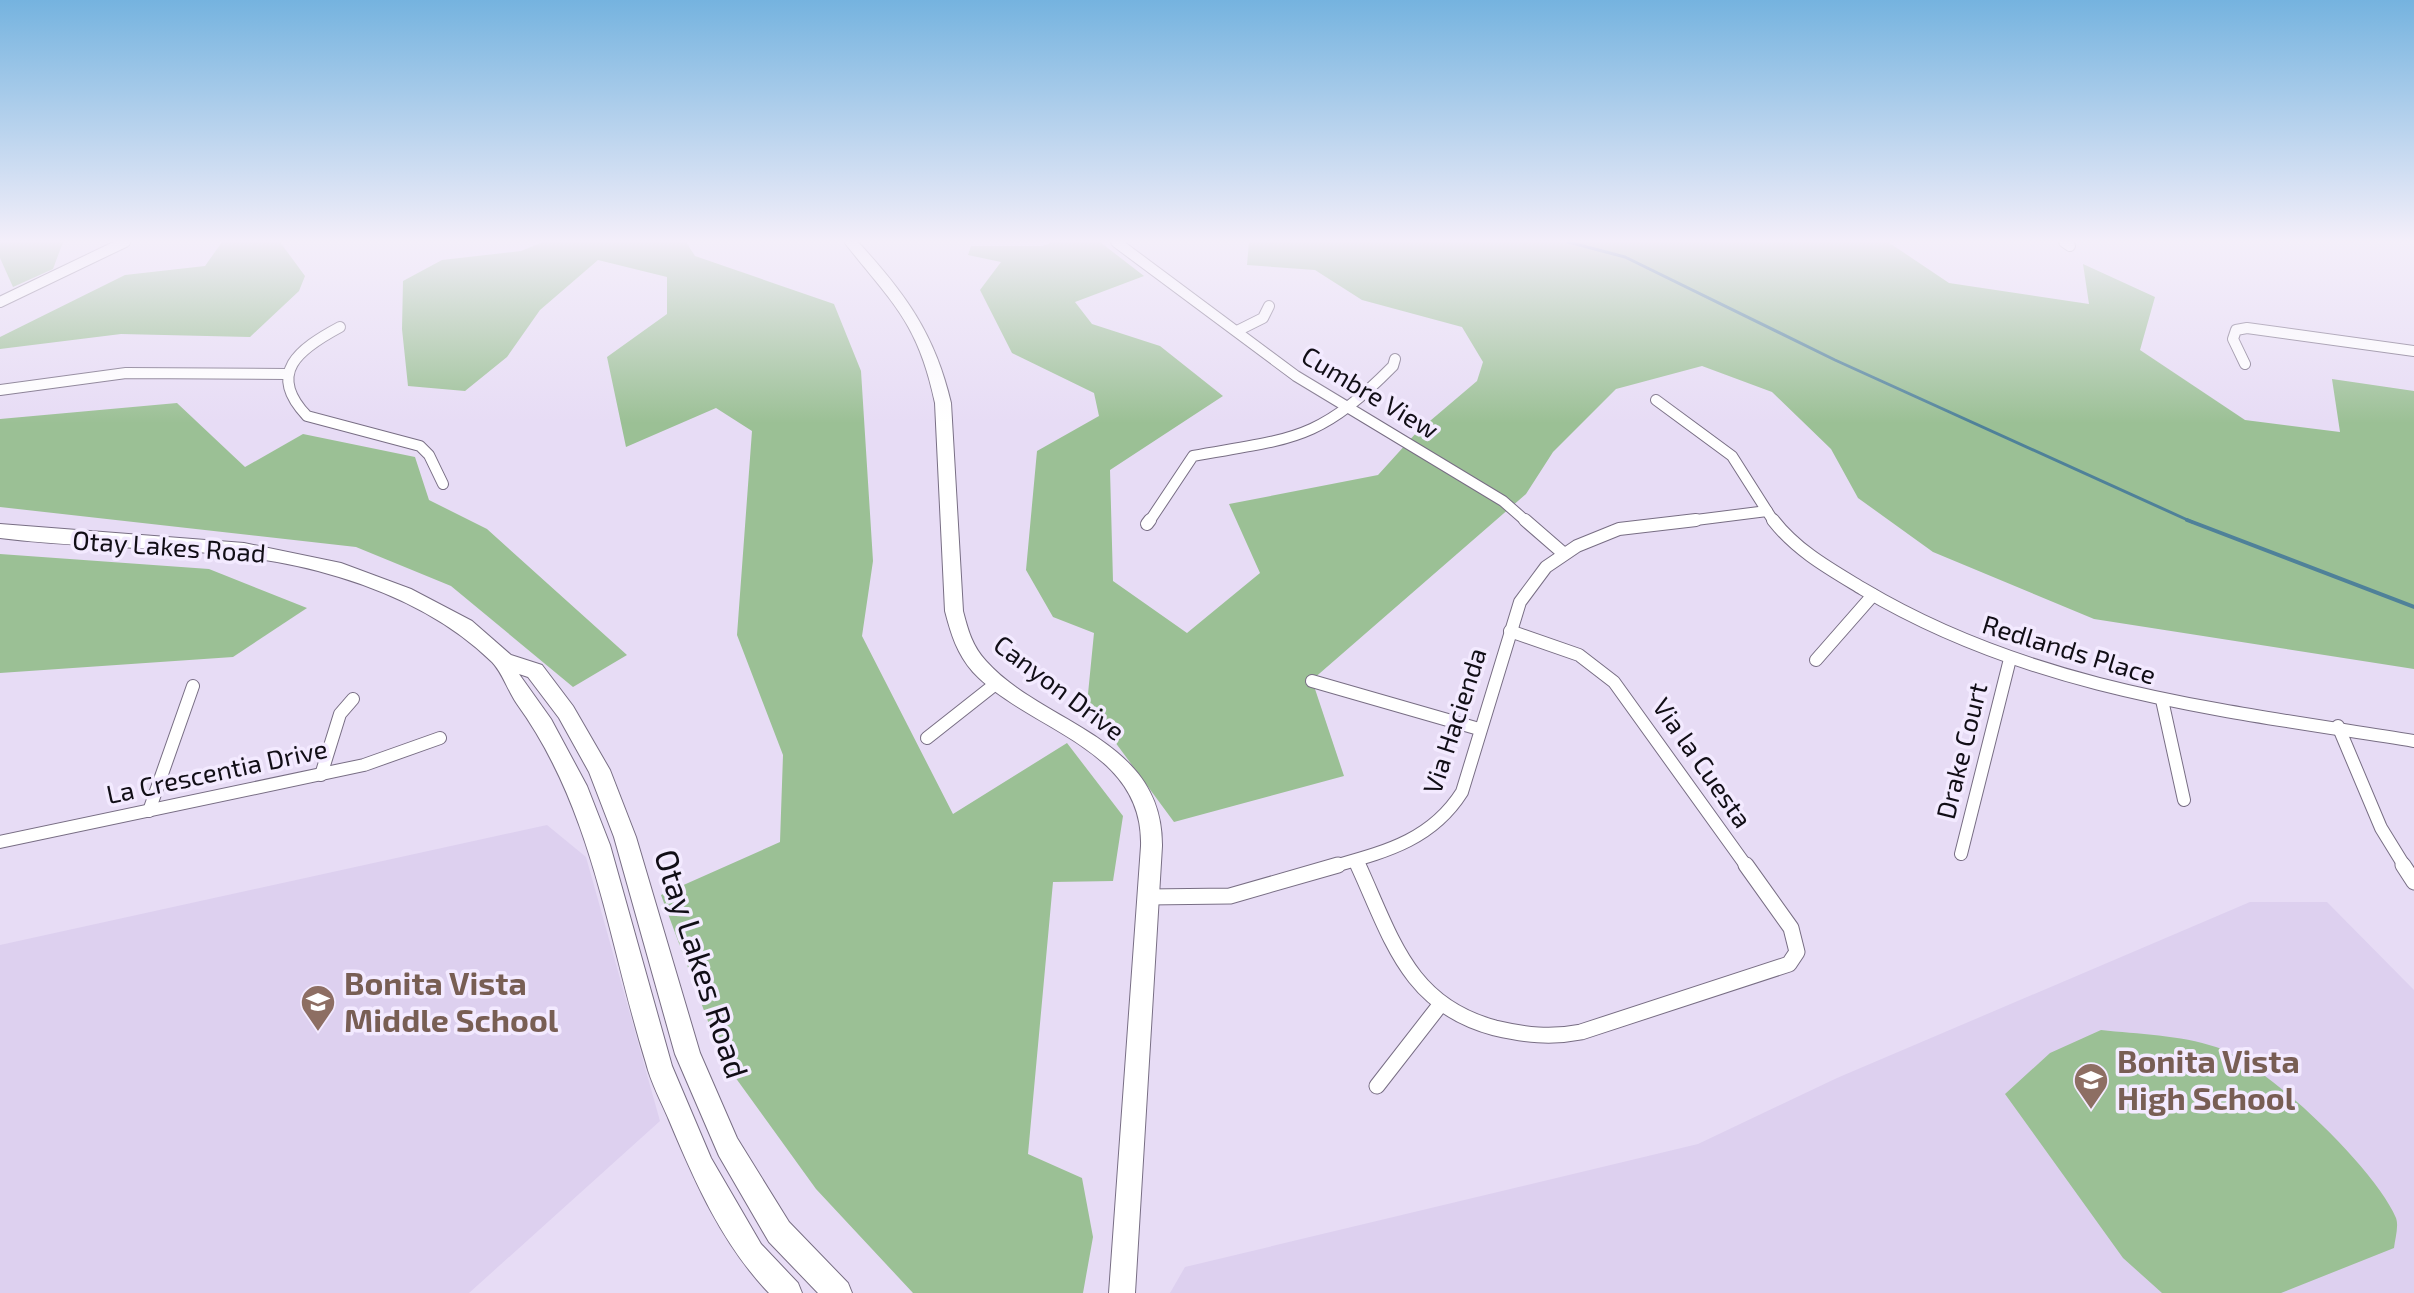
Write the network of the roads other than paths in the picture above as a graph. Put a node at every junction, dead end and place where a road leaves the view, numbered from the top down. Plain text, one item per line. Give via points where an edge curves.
1 (904, 302) edge
2 (1198, 302) edge
3 (1269, 306) dead end
4 (340, 327) dead end
5 (1237, 331) junction
6 (2414, 351) edge
7 (1395, 359) dead end
8 (2245, 364) dead end
9 (287, 374) junction
10 (0, 390) edge
11 (1656, 400) dead end
12 (1348, 408) junction
13 (443, 484) dead end
14 (1767, 511) junction
15 (1147, 524) dead end
16 (0, 531) edge
17 (1563, 553) junction
18 (1873, 595) junction
19 (1510, 631) junction
20 (2010, 659) junction
21 (1816, 660) dead end
22 (504, 661) junction
23 (1312, 681) dead end
24 (998, 682) junction
25 (193, 686) dead end
26 (353, 699) dead end
27 (2162, 700) junction
28 (2338, 726) junction
29 (1479, 729) junction
30 (440, 738) dead end
31 (927, 738) dead end
32 (2414, 741) edge
33 (321, 775) junction
34 (2184, 800) dead end
35 (149, 811) junction
36 (0, 842) edge
37 (1961, 854) dead end
38 (1356, 861) junction
39 (2414, 882) edge
40 (1148, 897) junction
41 (1440, 1005) junction
42 (1377, 1086) dead end
43 (788, 1293) edge
44 (838, 1293) edge
45 (1122, 1293) edge

1 - 24 street, Canyon Drive via 931,358 943,403 954,611 962,641
2 - 5 street, Cumbre View
3 - 5 street via 1263,318
4 - 9 street via 300,352
5 - 12 street, Cumbre View
6 - 8 street via 2247,328 2236,330 2233,339
7 - 12 street
9 - 10 street via 126,373
9 - 13 street via 285,383 296,407 307,416 420,446
11 - 14 street, Redlands Place via 1732,456
12 - 15 street via 1294,437 1193,456
12 - 17 street, Cumbre View via 1503,501
14 - 17 street, Via Hacienda via 1638,524
14 - 18 street, Redlands Place via 1808,556
16 - 22 main road, Otay Lakes Road via 244,550 341,570 404,594 465,626
17 - 19 street, Via Hacienda via 1525,593
18 - 20 street, Redlands Place
18 - 21 street
19 - 29 street, Via Hacienda
19 - 41 street, Via la Cuesta via 1573,651 1597,664 1614,682 1791,928 1797,952 1780,969 1553,1039 1474,1022
20 - 27 street, Redlands Place
20 - 37 street, Drake Court
22 - 43 main road, Otay Lakes Road via 576,786 599,845 659,1066 702,1167 751,1254
22 - 44 main road, Otay Lakes Road via 535,671 599,770 625,837 688,1054 728,1147 779,1232
23 - 29 street
24 - 31 street
24 - 40 street, Canyon Drive via 1093,742 1130,778 1151,825
25 - 35 street
26 - 33 street via 340,714
27 - 28 street, Redlands Place
27 - 34 street
28 - 32 street, Redlands Place
28 - 39 street via 2381,828
29 - 38 street, Via Hacienda via 1462,792 1449,814 1424,836
30 - 33 street, La Crescentia Drive
33 - 35 street, La Crescentia Drive
35 - 36 street, La Crescentia Drive
38 - 40 street, Via Hacienda via 1230,896
38 - 41 street via 1392,936
40 - 45 street, Canyon Drive
41 - 42 street

